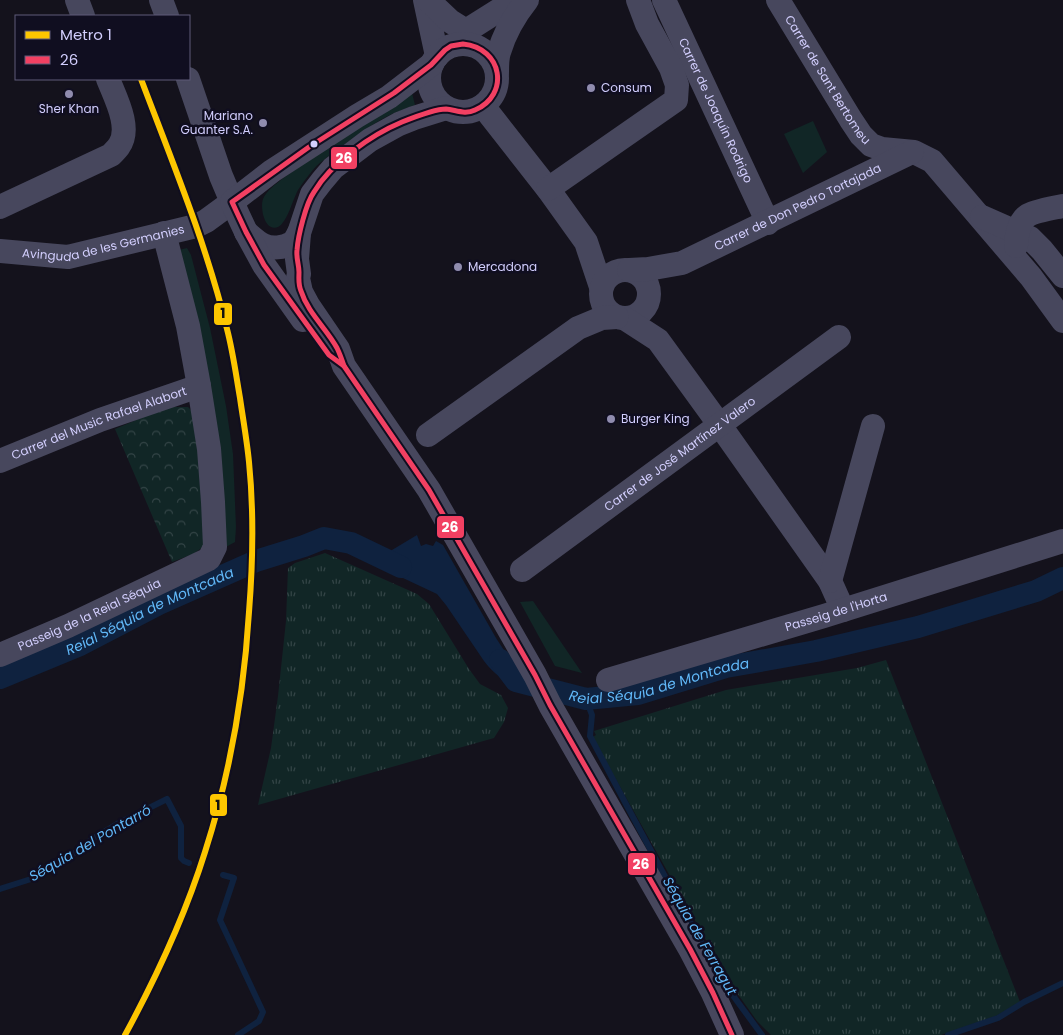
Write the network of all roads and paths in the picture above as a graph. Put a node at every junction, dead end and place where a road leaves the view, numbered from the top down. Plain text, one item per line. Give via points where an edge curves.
1 (77, 0) edge
2 (161, 0) edge
3 (427, 0) edge
4 (515, 0) edge
5 (527, 0) edge
6 (638, 0) edge
7 (664, 0) edge
8 (778, 0) edge
9 (83, 15) edge
10 (167, 15) edge
11 (465, 33) junction
12 (437, 57) junction
13 (497, 72) junction
14 (108, 80) edge
15 (188, 80) edge
16 (483, 106) junction
17 (446, 108) junction
18 (914, 152) junction
19 (548, 188) junction
20 (232, 202) junction
21 (1063, 206) edge
22 (0, 207) edge
23 (1063, 214) edge
24 (206, 222) junction
25 (768, 223) junction
26 (1002, 223) junction
27 (246, 232) junction
28 (164, 233) junction
29 (300, 233) junction
30 (586, 242) junction
31 (1042, 250) junction
32 (0, 251) edge
33 (682, 263) junction
34 (626, 270) junction
35 (1063, 276) edge
36 (601, 291) junction
37 (648, 300) junction
38 (620, 317) junction
39 (1063, 321) edge
40 (578, 328) junction
41 (839, 337) dead end
42 (658, 340) junction
43 (344, 366) junction
44 (200, 386) junction
45 (719, 424) junction
46 (872, 426) dead end
47 (428, 435) dead end
48 (0, 461) edge
49 (1063, 541) edge
50 (522, 570) dead end
51 (830, 581) junction
52 (843, 610) junction
53 (0, 654) edge
54 (608, 680) dead end
55 (732, 1035) edge

1 - 9 street
2 - 10 street
3 - 11 street
3 - 12 street
4 - 11 street
5 - 13 street via 507,30 498,53
6 - 19 street via 647,39 671,68 677,85 676,100
7 - 25 street, Carrer de Joaquín Rodrigo
8 - 18 street, Carrer de Sant Bertomeu via 861,135 871,145 882,149
11 - 12 street via 470,45 452,46
11 - 13 street via 488,54
12 - 17 street via 429,74 429,84 438,102
12 - 20 street, Avinguda de les Germanies via 389,97 272,171
13 - 16 street via 495,91
14 - 22 street via 125,128 120,146 111,155
15 - 20 street
16 - 17 street via 465,113
16 - 19 street
17 - 29 street via 395,126 333,168 312,194
18 - 25 street, Carrer de Don Pedro Tortajada
18 - 26 street, Carrer de Sant Bertomeu via 932,161
19 - 30 street
20 - 24 street, Avinguda de les Germanies
20 - 27 street
21 - 26 street
23 - 31 street via 1043,230
24 - 27 street
24 - 28 street, Avinguda de les Germanies
25 - 33 street, Carrer de Don Pedro Tortajada
26 - 31 street, Carrer de Sant Bertomeu via 1030,238
26 - 39 street via 1019,263
27 - 29 street via 268,247 292,243
27 - 43 street via 264,266 329,356
28 - 32 street, Avinguda de les Germanies via 68,257
28 - 44 street, Passeig de la Reial Séquia
29 - 43 street via 296,259 301,292 338,350
30 - 34 street
30 - 36 street
31 - 35 street, Carrer de Sant Bertomeu
33 - 34 street, Carrer de Don Pedro Tortajada
33 - 37 street, Carrer de Don Pedro Tortajada via 655,286
34 - 36 street via 609,275
34 - 37 street via 642,276 648,289
36 - 38 street via 605,308
36 - 40 street via 596,304
37 - 38 street via 637,314
37 - 42 street via 648,314
38 - 40 street via 602,318
38 - 42 street
40 - 47 street
41 - 45 street, Carrer de José Martínez Valero
42 - 45 street
43 - 55 street via 429,490 690,949
44 - 48 street, Carrer del Music Rafael Alabort via 100,420
44 - 53 street, Passeig de la Reial Séquia via 213,502 215,547 209,559 68,626
45 - 50 street, Carrer de José Martínez Valero
45 - 51 street
46 - 51 street
49 - 52 street, Passeig de l'Horta
51 - 52 street
52 - 54 street, Passeig de l'Horta

